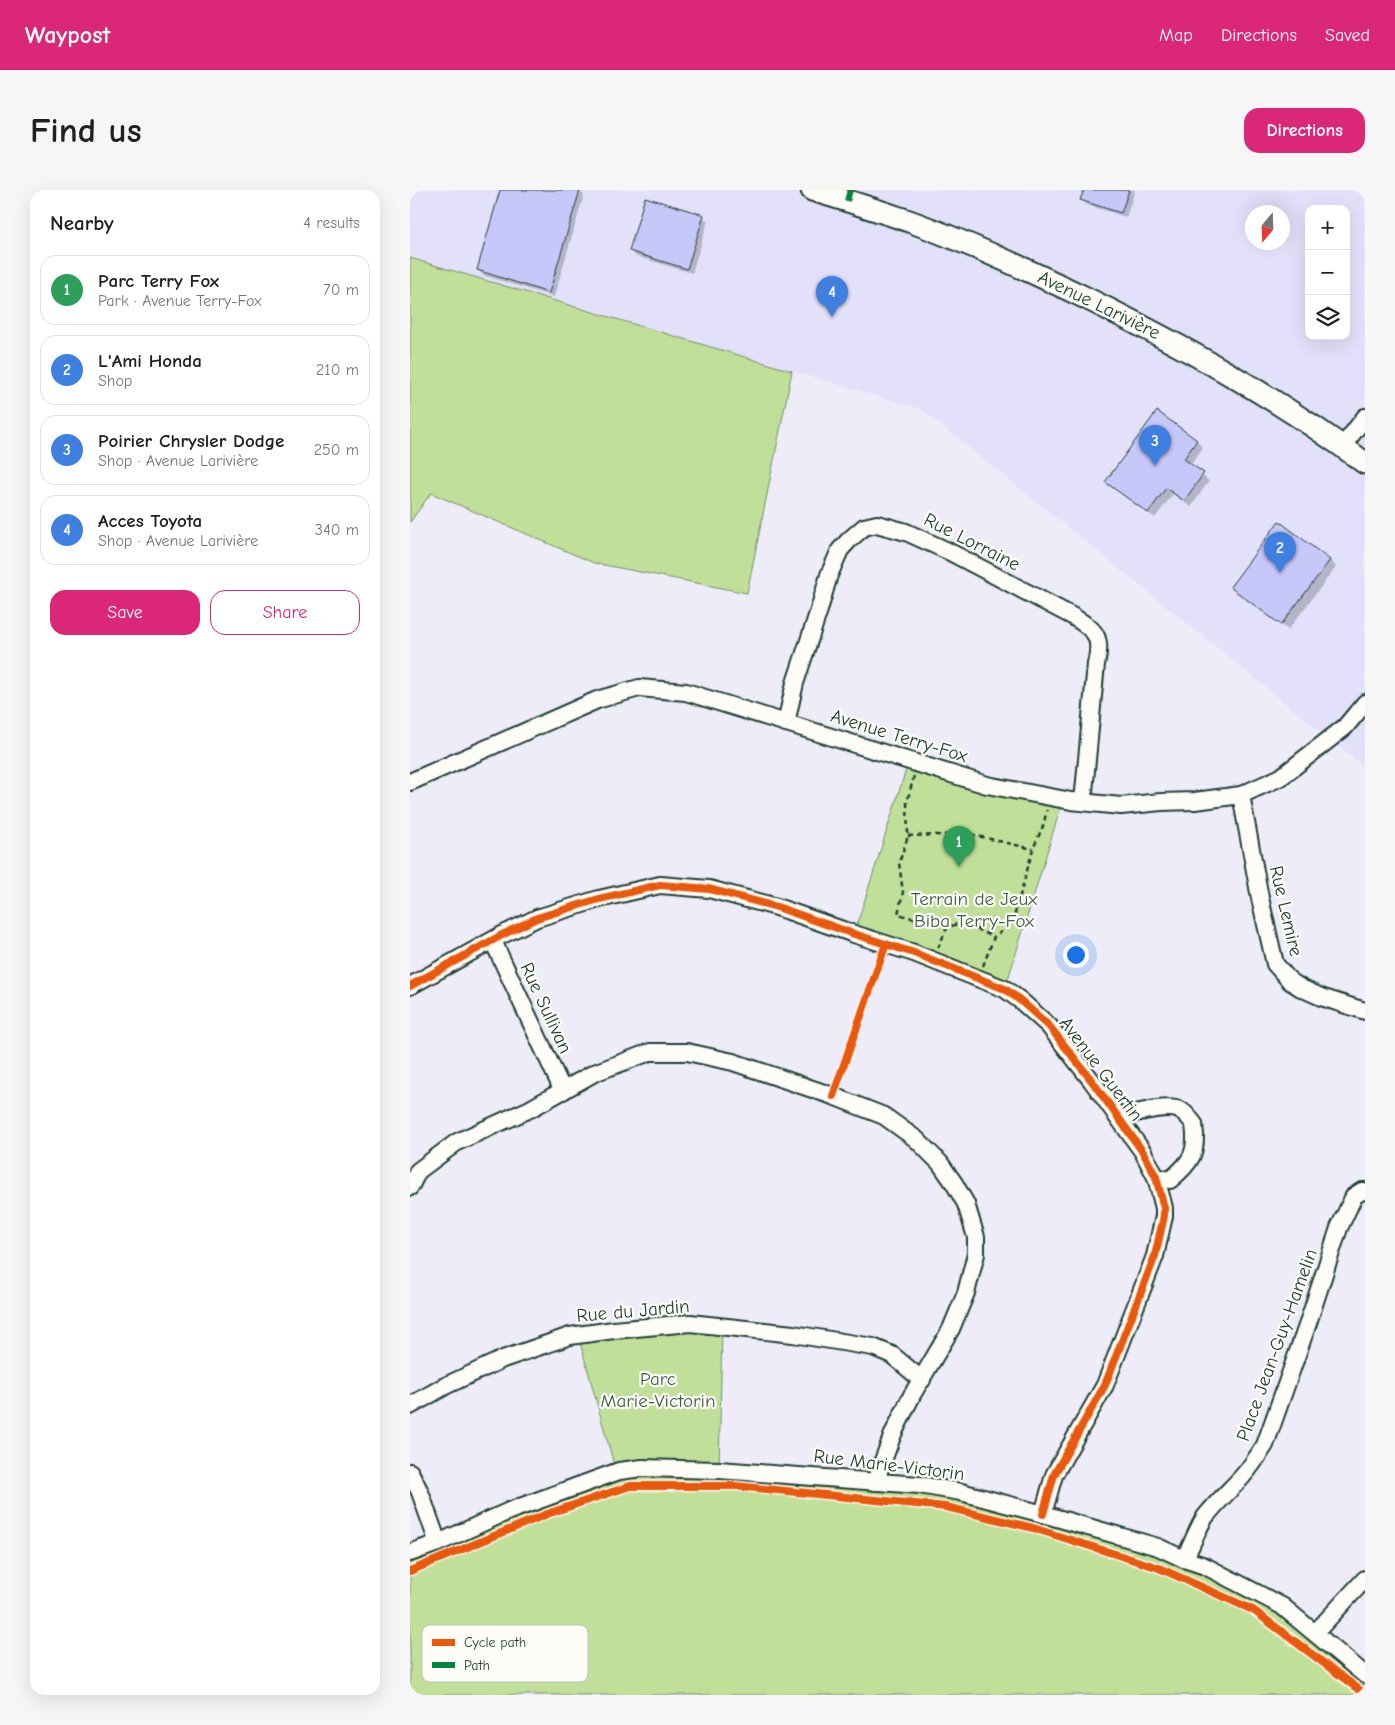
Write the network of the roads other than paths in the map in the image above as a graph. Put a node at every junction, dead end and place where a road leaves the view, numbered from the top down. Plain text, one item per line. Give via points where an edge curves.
1 (812, 190) edge
2 (1365, 417) edge
3 (1342, 446) junction
4 (1365, 463) edge
5 (1365, 703) edge
6 (786, 723) junction
7 (410, 782) edge
8 (1242, 795) junction
9 (1083, 802) junction
10 (492, 942) junction
11 (410, 986) edge
12 (1365, 1011) edge
13 (563, 1091) junction
14 (1117, 1117) junction
15 (1156, 1177) junction
16 (410, 1186) edge
17 (1365, 1191) edge
18 (922, 1380) junction
19 (410, 1406) edge
20 (410, 1472) edge
21 (875, 1482) junction
22 (1043, 1514) junction
23 (438, 1543) junction
24 (410, 1553) edge
25 (1184, 1559) junction
26 (1365, 1579) edge
27 (1315, 1633) junction
28 (1365, 1675) edge

1 - 3 main road, Avenue Larivière via 966,242 1023,268 1186,349
2 - 3 street
3 - 4 main road, Avenue Larivière
5 - 8 street, Avenue Terry-Fox via 1345,727 1281,777
6 - 7 street, Avenue Terry-Fox via 686,692 639,688 597,700
6 - 9 street, Avenue Terry-Fox via 988,785
6 - 9 street, Rue Lorraine via 795,683 840,550 864,527 889,526 950,552 1094,630 1100,651 1096,664
8 - 9 street, Avenue Terry-Fox via 1195,802 1121,806
8 - 12 street, Rue Lemire via 1275,964 1301,988
10 - 11 street, Avenue Guertin
10 - 13 street, Rue Sullivan
10 - 14 street, Avenue Guertin via 545,916 660,885 709,889 777,907 914,953 1005,989 1049,1026
13 - 16 street via 457,1142 418,1171
13 - 18 street via 594,1073 650,1052 687,1052 733,1062 833,1096 884,1116 916,1139 954,1183 966,1204 976,1237 976,1254 966,1293 951,1329
14 - 15 street, Avenue Guertin via 1143,1152
14 - 15 street, Avenue Guertin via 1173,1109 1181,1110 1194,1124 1195,1148 1191,1160 1170,1180
15 - 22 street, Avenue Guertin via 1164,1216 1155,1256 1104,1385 1054,1475
17 - 25 street, Place Jean-Guy-Hamelin via 1354,1196 1339,1228 1265,1445 1244,1475 1206,1517
18 - 19 street, Rue du Jardin via 892,1355 873,1347 690,1323 570,1336 503,1359
18 - 21 street via 893,1434
20 - 23 street
21 - 22 street, Rue Marie-Victorin via 961,1492
21 - 23 street, Rue Marie-Victorin via 719,1470 642,1468 619,1471 509,1511
22 - 25 street, Rue Marie-Victorin via 1158,1548
23 - 24 street, Rue Marie-Victorin
25 - 27 street, Rue Marie-Victorin via 1205,1566 1282,1606
26 - 27 street
27 - 28 street, Rue Marie-Victorin

